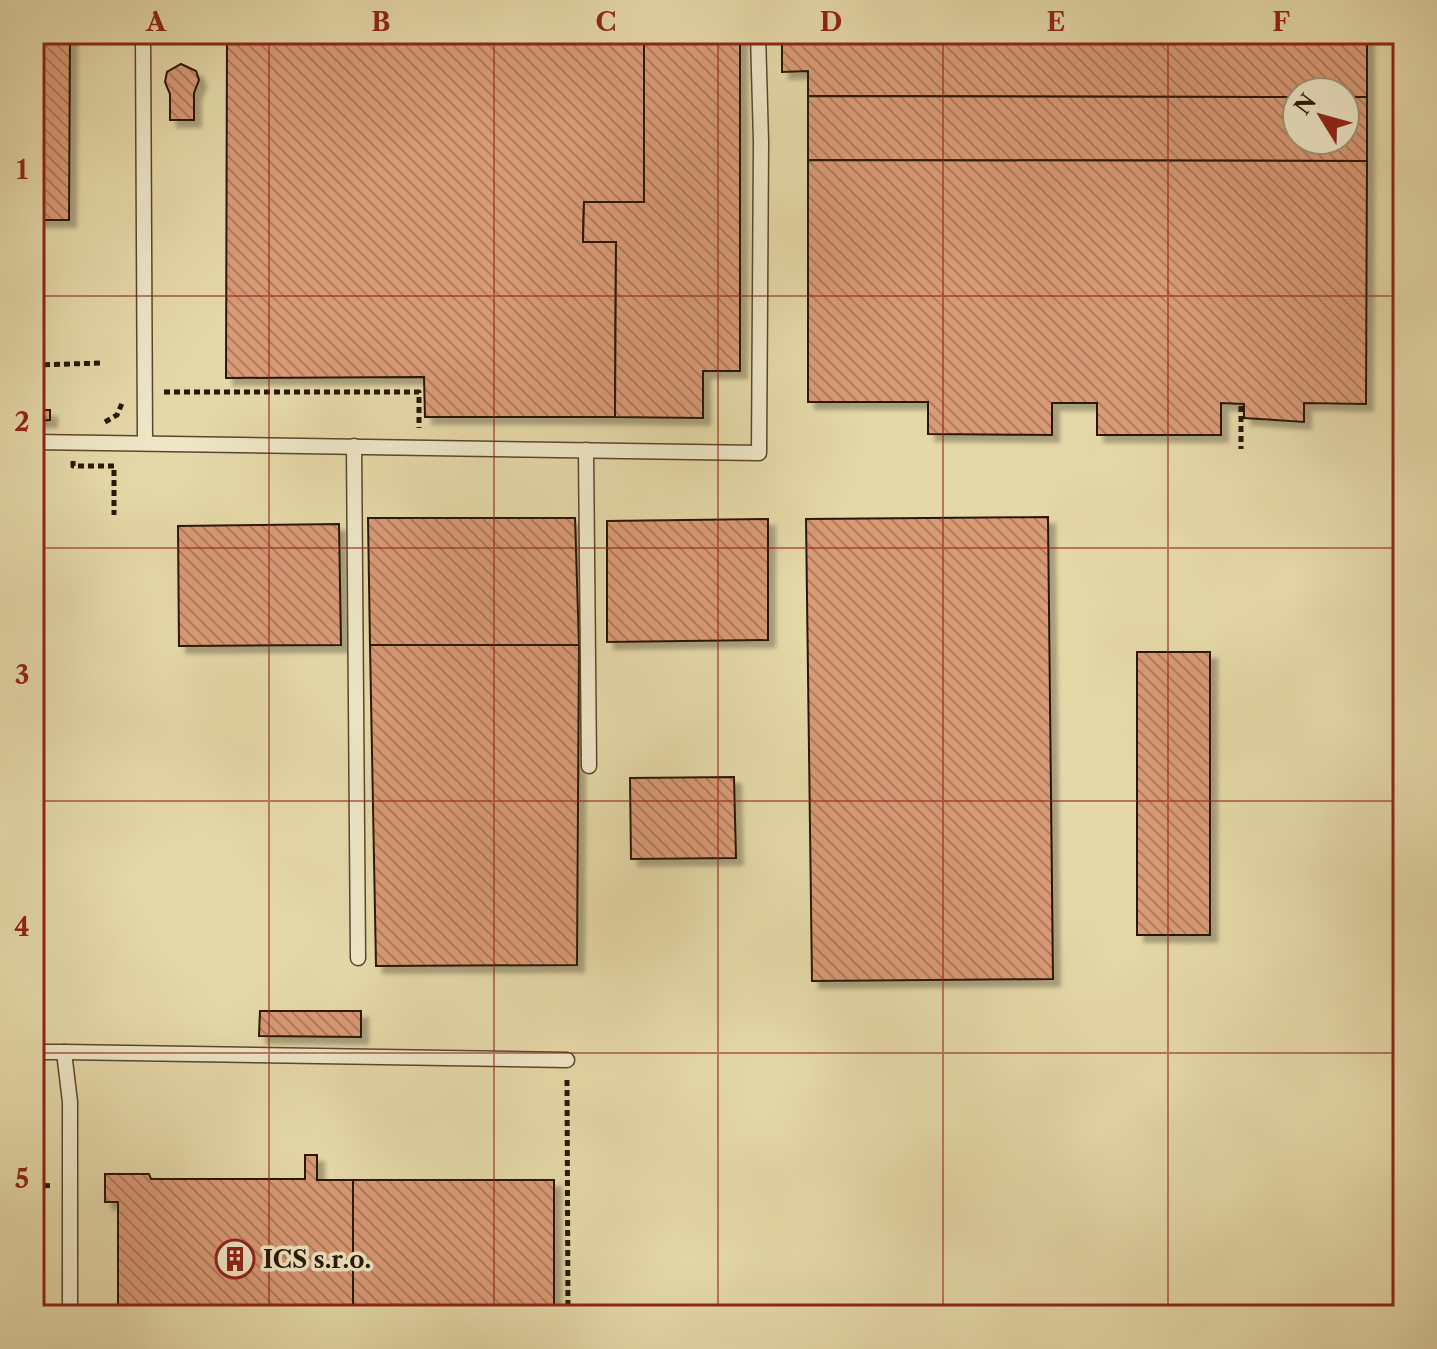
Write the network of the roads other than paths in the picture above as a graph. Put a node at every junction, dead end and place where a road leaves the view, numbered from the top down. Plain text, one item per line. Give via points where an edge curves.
1 (143, 34) edge
2 (758, 34) edge
3 (34, 442) edge
4 (145, 443) junction
5 (354, 446) junction
6 (586, 450) junction
7 (589, 766) dead end
8 (358, 958) dead end
9 (34, 1052) edge
10 (64, 1052) junction
11 (567, 1060) road end
12 (70, 1315) edge

1 - 4 lane
2 - 6 lane via 759,453
3 - 4 lane
4 - 5 lane
5 - 6 lane
5 - 8 lane
6 - 7 lane
9 - 10 lane
10 - 11 lane
10 - 12 lane via 70,1102

